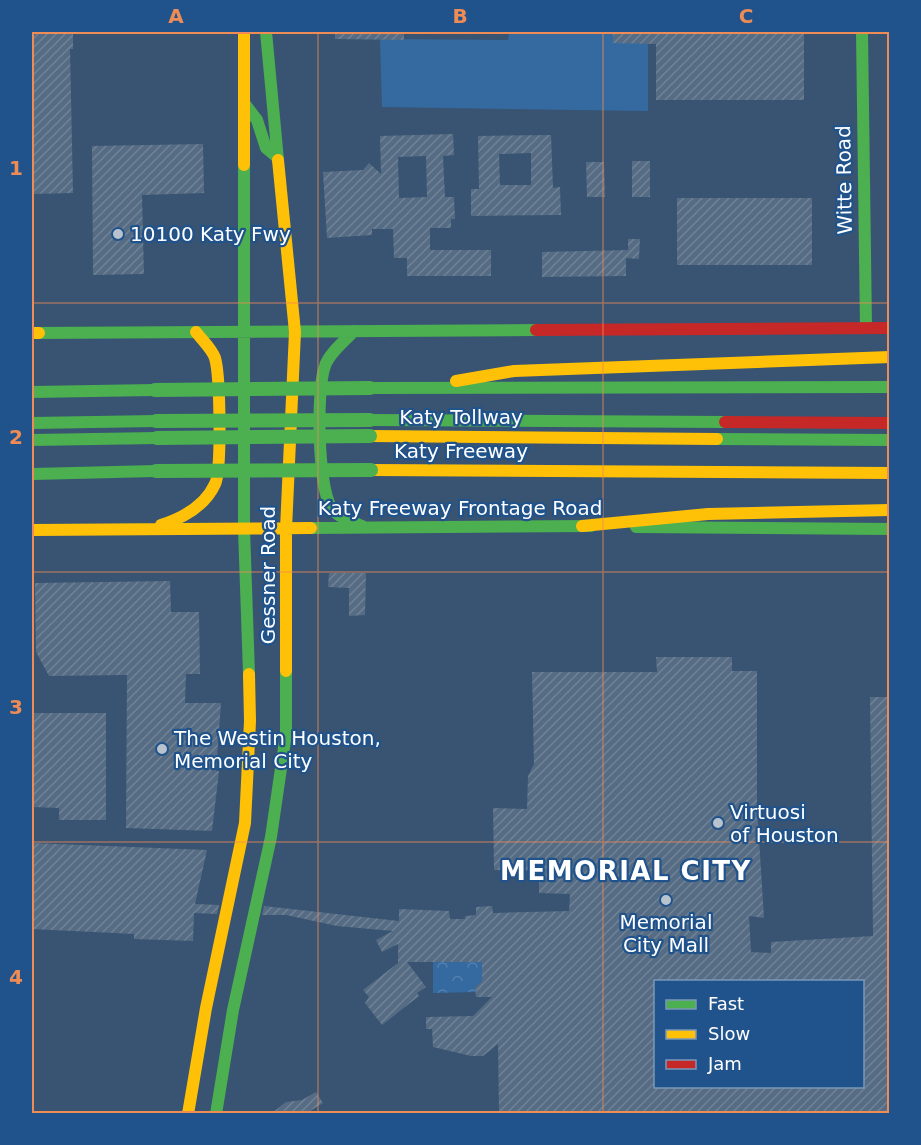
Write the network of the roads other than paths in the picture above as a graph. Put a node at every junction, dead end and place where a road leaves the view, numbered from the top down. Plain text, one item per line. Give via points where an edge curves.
1 (244, 32) edge
2 (266, 32) edge
3 (862, 32) edge
4 (244, 103) junction
5 (278, 158) junction
6 (866, 328) junction
7 (890, 328) edge
8 (354, 331) junction
9 (196, 332) junction
10 (244, 332) junction
11 (295, 332) junction
12 (34, 333) edge
13 (890, 357) edge
14 (890, 387) edge
15 (413, 388) junction
16 (32, 392) edge
17 (32, 423) edge
18 (890, 423) edge
19 (32, 440) edge
20 (890, 440) edge
21 (890, 473) edge
22 (35, 474) edge
23 (890, 510) edge
24 (582, 526) junction
25 (366, 528) junction
26 (244, 529) junction
27 (286, 529) junction
28 (890, 529) edge
29 (32, 530) edge
30 (145, 530) junction
31 (188, 1113) edge
32 (216, 1113) edge

1 - 4 main road, Gessner Road
2 - 5 main road, Gessner Road
3 - 6 main road, Witte Road
4 - 5 main road via 258,121 266,150
4 - 10 main road, Gessner Road
5 - 11 main road, Gessner Road
6 - 7 main road
6 - 8 main road
8 - 11 main road
8 - 25 main road via 325,365 322,484 330,506 339,516
9 - 10 main road
9 - 12 main road
9 - 30 main road via 214,356 219,374 217,481 198,507 172,522
10 - 11 main road
10 - 26 main road, Gessner Road
11 - 27 main road, Gessner Road
13 - 15 main road via 514,371
14 - 15 main road
15 - 16 main road, bridge
17 - 18 main road, Katy Tollway, bridge
19 - 20 main road, Katy Tollway, bridge via 370,436
21 - 22 main road, Katy Freeway, bridge via 371,470
23 - 24 main road via 708,514
24 - 25 main road, Katy Freeway Frontage Road
24 - 28 main road, Katy Freeway Frontage Road
25 - 27 main road, Katy Freeway Frontage Road
26 - 27 main road, Katy Freeway Frontage Road
26 - 30 main road, Katy Freeway Frontage Road
26 - 31 main road, Gessner Road via 250,721 245,823
27 - 32 main road, Gessner Road via 286,734 282,771 225,1049
29 - 30 main road, Katy Freeway Frontage Road

